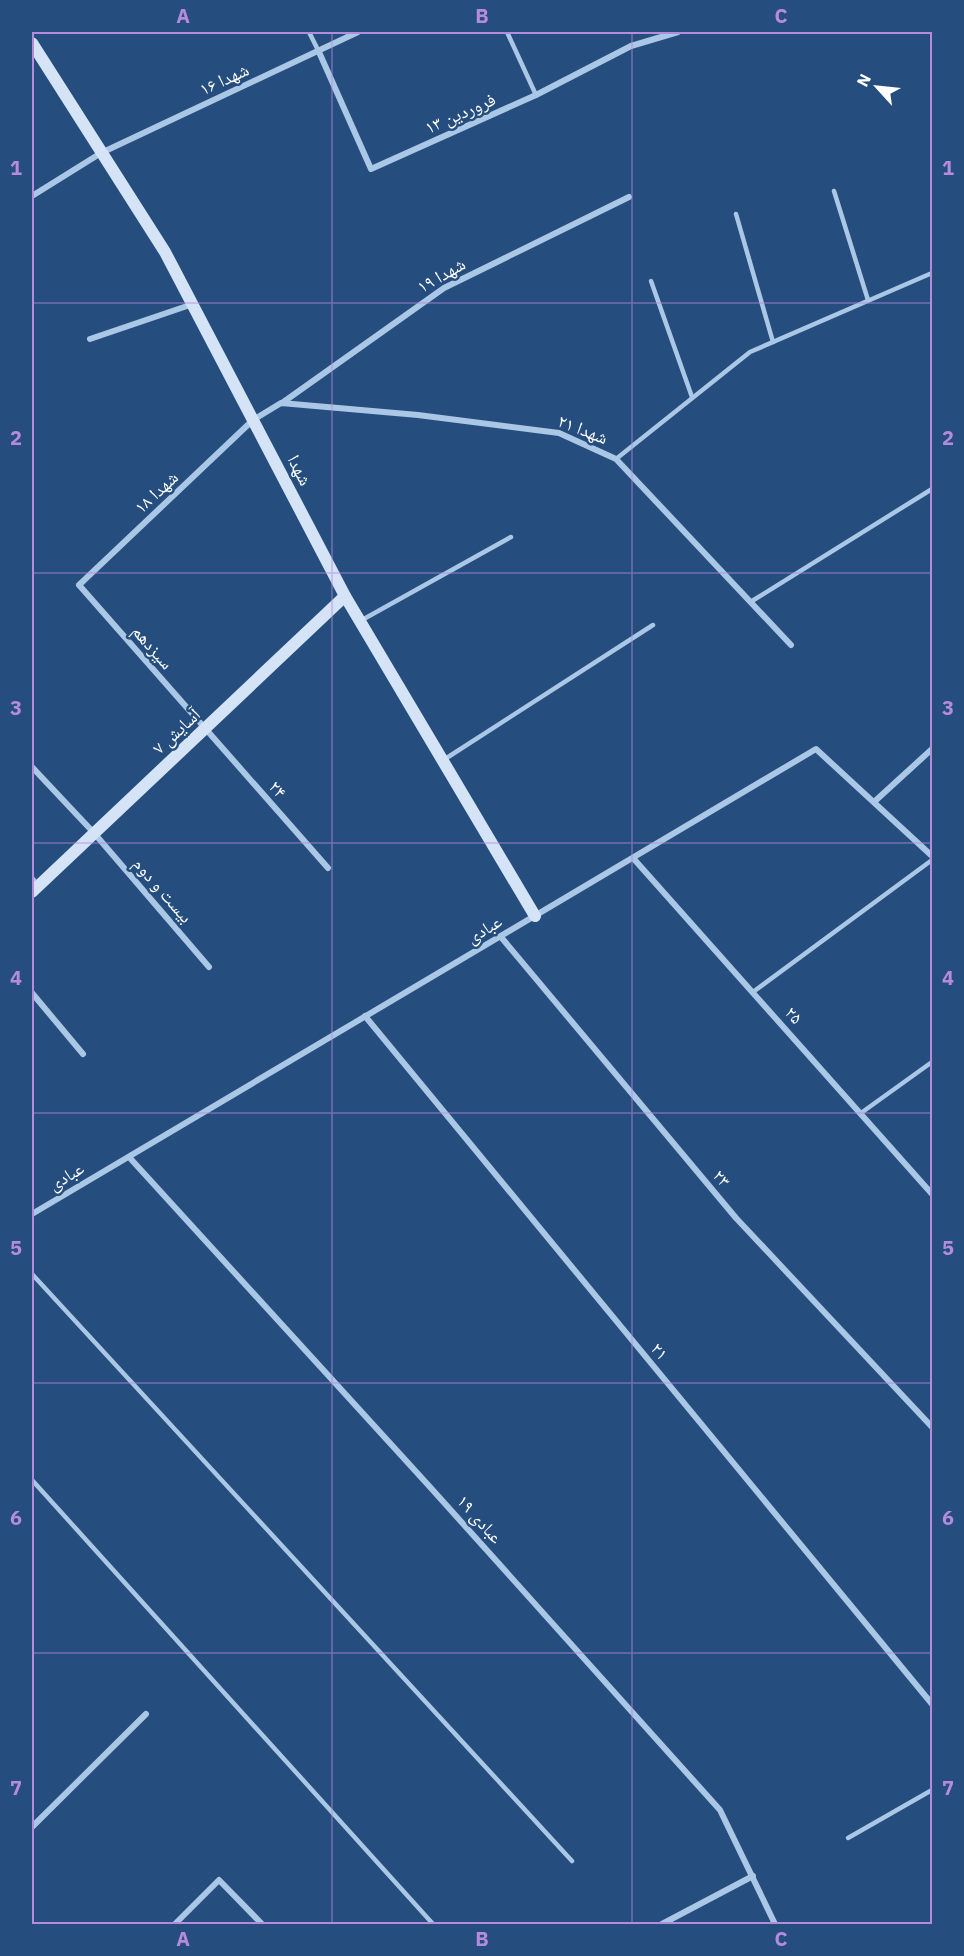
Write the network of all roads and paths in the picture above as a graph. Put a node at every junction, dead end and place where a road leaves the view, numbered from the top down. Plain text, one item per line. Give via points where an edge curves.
1 (309, 32) edge
2 (358, 32) edge
3 (507, 32) edge
4 (678, 32) edge
5 (32, 43) edge
6 (319, 52) junction
7 (536, 95) junction
8 (101, 153) junction
9 (834, 191) dead end
10 (32, 196) edge
11 (629, 197) dead end
12 (736, 214) dead end
13 (933, 273) edge
14 (651, 281) dead end
15 (868, 300) junction
16 (193, 304) junction
17 (90, 339) dead end
18 (773, 342) junction
19 (692, 398) junction
20 (282, 403) junction
21 (254, 420) junction
22 (616, 459) junction
23 (933, 489) edge
24 (511, 537) dead end
25 (79, 585) joint
26 (345, 596) junction
27 (752, 602) junction
28 (360, 621) junction
29 (653, 625) dead end
30 (791, 645) dead end
31 (205, 728) junction
32 (933, 749) edge
33 (442, 760) junction
34 (32, 767) edge
35 (874, 802) junction
36 (94, 833) junction
37 (633, 858) junction
38 (933, 858) edge
39 (328, 868) dead end
40 (34, 886) edge
41 (535, 916) junction
42 (501, 937) junction
43 (209, 967) dead end
44 (753, 992) junction
45 (32, 993) edge
46 (365, 1016) junction
47 (83, 1054) dead end
48 (933, 1062) edge
49 (861, 1113) junction
50 (129, 1157) junction
51 (933, 1194) edge
52 (32, 1214) edge
53 (32, 1274) edge
54 (933, 1426) edge
55 (32, 1480) edge
56 (933, 1704) edge
57 (146, 1714) dead end
58 (933, 1790) edge
59 (32, 1827) edge
60 (848, 1838) dead end
61 (572, 1861) dead end
62 (753, 1876) junction
63 (175, 1924) edge
64 (262, 1924) edge
65 (433, 1924) edge
66 (662, 1924) edge
67 (776, 1924) edge

1 - 6 lane
2 - 6 street, شهدا ۱۶
3 - 7 lane
4 - 7 street, فروردین ۱۳ via 631,46
5 - 8 street, شهدا
6 - 7 street, فروردین ۱۳ via 371,169
6 - 8 street, شهدا ۱۶
8 - 10 street, شهدا ۱۶
8 - 16 street, شهدا via 165,252
9 - 15 lane
11 - 20 street, شهدا ۱۹ via 444,288
12 - 18 lane
13 - 15 lane
14 - 19 lane
15 - 18 lane
16 - 17 street
16 - 21 street, شهدا
18 - 19 lane via 750,352
19 - 22 lane
20 - 21 street
20 - 22 street, شهدا ۲۱ via 559,432
21 - 25 street, شهدا ۱۸
21 - 26 street, شهدا
22 - 27 street, شهدا ۲۱
23 - 27 lane
24 - 28 lane
25 - 31 street, سیزدهم
26 - 28 street, شهدا
26 - 31 street, آسایش ۷
27 - 30 street, شهدا ۲۱
28 - 33 street, شهدا
29 - 33 lane
31 - 36 street, آسایش ۷
31 - 39 street, ۲۴
32 - 35 street
33 - 41 street, شهدا
34 - 36 street, بیست و دوم
35 - 37 street, عبادی via 816,749
35 - 38 street, عبادی
36 - 40 street, آسایش ۷
36 - 43 street, بیست و دوم
37 - 41 street, عبادی
37 - 44 street, ۲۵
38 - 44 lane
41 - 42 street, عبادی
42 - 46 street, عبادی
42 - 54 street, ۲۳ via 736,1218
44 - 49 street, ۲۵
45 - 47 street
46 - 50 street, عبادی
46 - 56 street, ۲۱
48 - 49 lane
49 - 51 street, ۲۵
50 - 52 street, عبادی
50 - 62 street, عبادی ۱۹ via 720,1810
53 - 61 lane
55 - 65 lane
57 - 59 street
58 - 60 lane
62 - 66 street
62 - 67 street, عبادی ۱۹
63 - 64 street via 219,1880

